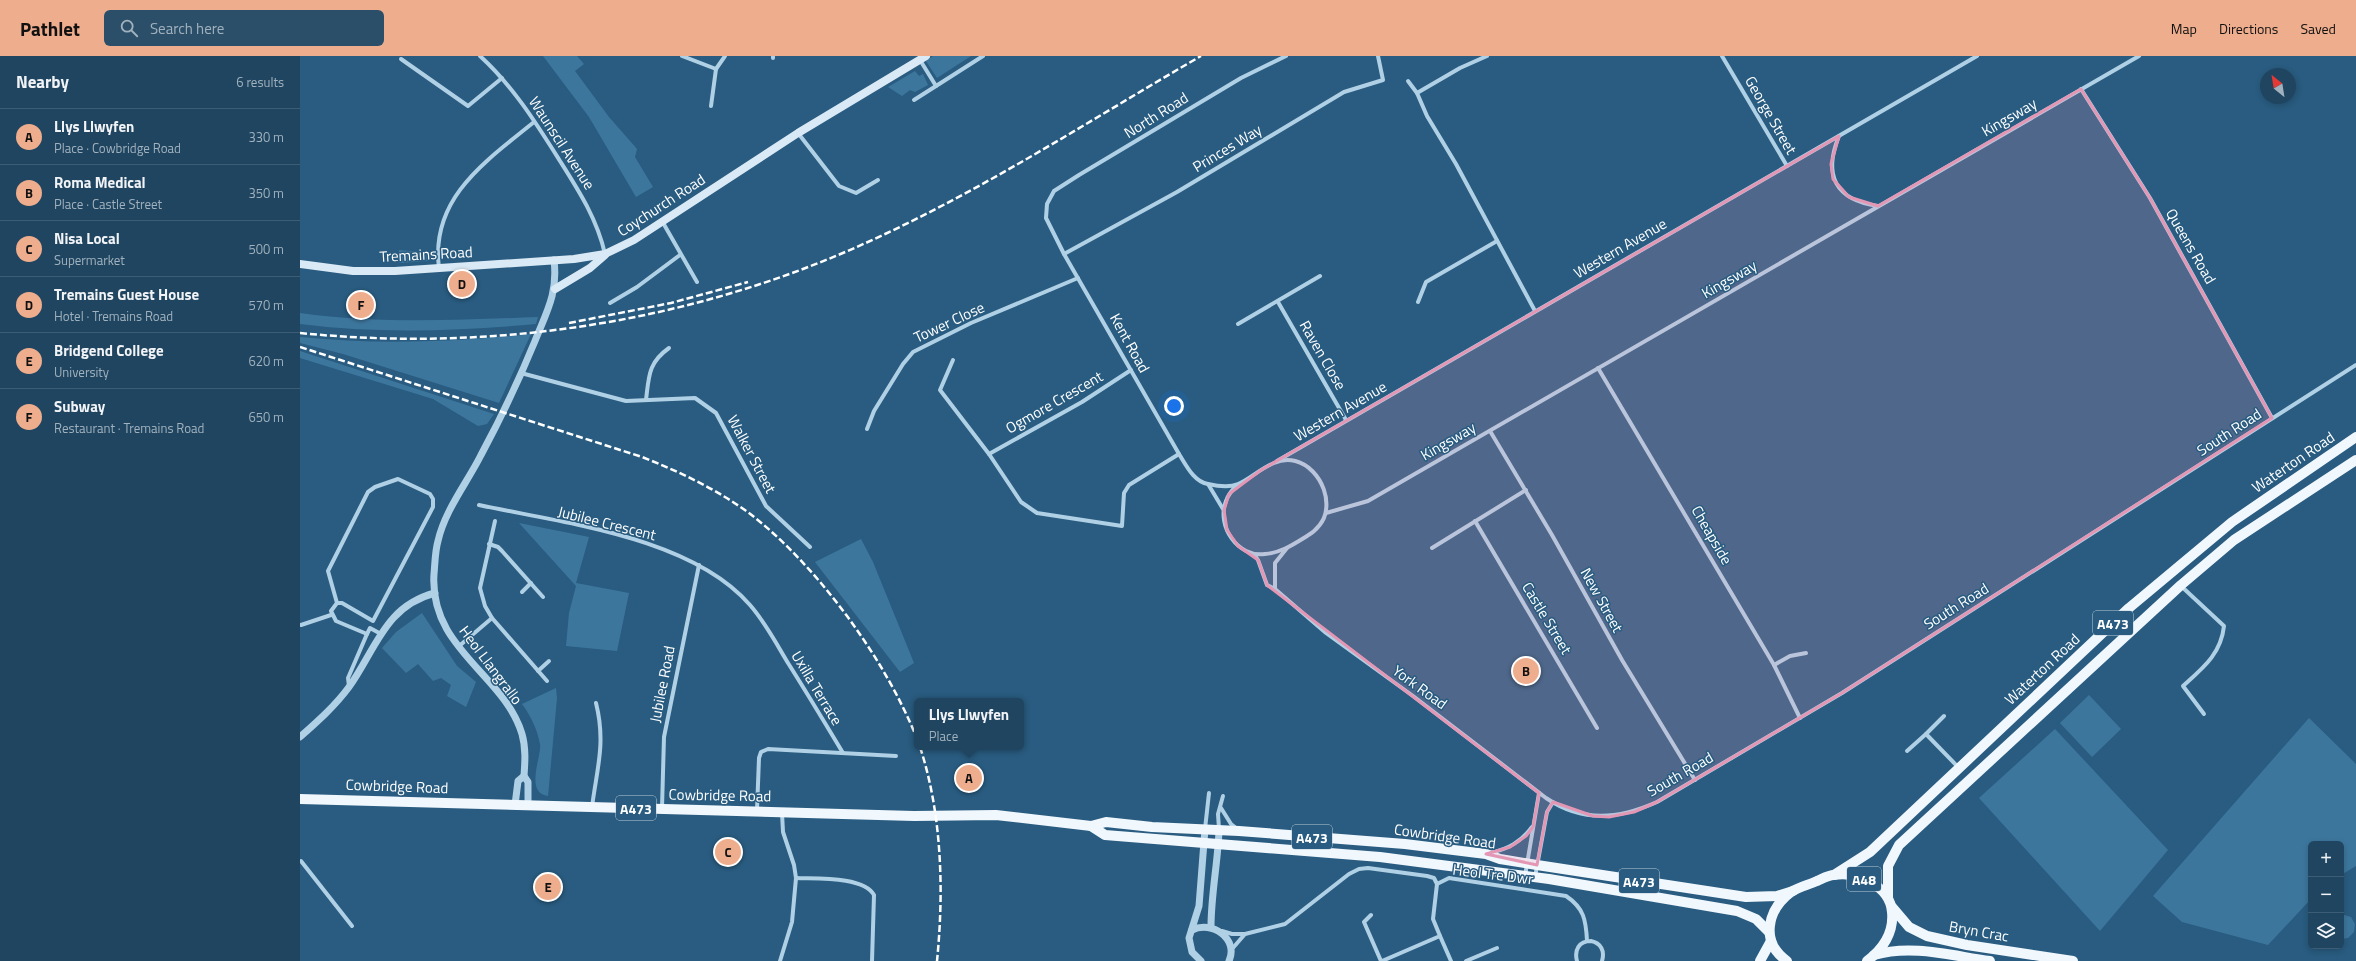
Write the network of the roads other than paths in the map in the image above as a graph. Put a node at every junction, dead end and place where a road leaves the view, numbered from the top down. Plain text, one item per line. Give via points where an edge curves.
1 (480, 56) edge
2 (682, 56) edge
3 (725, 56) edge
4 (983, 56) edge
5 (1286, 56) edge
6 (1378, 56) edge
7 (1487, 56) edge
8 (1722, 56) edge
9 (1977, 56) edge
10 (2138, 56) edge
11 (923, 58) edge
12 (401, 59) dead end
13 (716, 69) junction
14 (502, 78) junction
15 (1408, 81) dead end
16 (936, 86) junction
17 (2081, 89) junction
18 (1417, 93) junction
19 (914, 100) dead end
20 (711, 106) dead end
21 (534, 122) junction
22 (798, 133) junction
23 (1839, 136) junction
24 (1787, 166) junction
25 (878, 180) dead end
26 (1047, 204) joint
27 (1878, 206) junction
28 (662, 222) junction
29 (1497, 241) junction
30 (605, 254) junction
31 (1064, 254) junction
32 (680, 255) junction
33 (554, 260) junction
34 (300, 264) edge
35 (439, 268) junction
36 (1320, 276) dead end
37 (1078, 278) junction
38 (697, 282) dead end
39 (555, 288) junction
40 (1278, 302) junction
41 (1418, 302) dead end
42 (610, 303) dead end
43 (1535, 311) junction
44 (1238, 324) dead end
45 (670, 348) dead end
46 (952, 360) dead end
47 (2356, 365) edge
48 (1598, 368) junction
49 (1131, 370) junction
50 (521, 373) junction
51 (646, 400) junction
52 (2272, 418) junction
53 (1346, 420) junction
54 (867, 429) dead end
55 (1490, 431) junction
56 (2356, 437) edge
57 (989, 454) junction
58 (1180, 454) junction
59 (2356, 460) edge
60 (1275, 462) junction
61 (1208, 484) junction
62 (1238, 484) junction
63 (1526, 490) junction
64 (479, 505) dead end
65 (1224, 510) junction
66 (1326, 513) junction
67 (495, 521) dead end
68 (1475, 521) junction
69 (489, 544) junction
70 (810, 547) dead end
71 (1287, 547) junction
72 (1432, 548) dead end
73 (1254, 554) junction
74 (699, 565) junction
75 (531, 583) junction
76 (2181, 585) junction
77 (1275, 589) junction
78 (522, 592) dead end
79 (435, 593) junction
80 (543, 597) dead end
81 (337, 603) junction
82 (331, 615) junction
83 (492, 618) junction
84 (373, 620) junction
85 (301, 625) edge
86 (370, 628) junction
87 (367, 634) junction
88 (381, 634) junction
89 (771, 634) joint
90 (457, 648) junction
91 (1806, 653) dead end
92 (549, 661) dead end
93 (1774, 665) junction
94 (538, 671) junction
95 (547, 681) dead end
96 (349, 686) junction
97 (596, 703) dead end
98 (2204, 714) dead end
99 (1944, 716) dead end
100 (1800, 718) junction
101 (1597, 728) dead end
102 (1926, 734) junction
103 (300, 736) edge
104 (1907, 751) dead end
105 (843, 753) junction
106 (896, 756) dead end
107 (1959, 768) junction
108 (524, 776) junction
109 (1695, 780) junction
110 (1209, 793) dead end
111 (1540, 793) junction
112 (1223, 796) dead end
113 (300, 799) edge
114 (1553, 802) junction
115 (516, 805) junction
116 (528, 806) junction
117 (592, 807) junction
118 (1221, 808) junction
119 (662, 809) junction
120 (757, 811) junction
121 (782, 812) junction
122 (1091, 826) junction
123 (1532, 827) junction
124 (1205, 829) junction
125 (1219, 830) junction
126 (1239, 830) junction
127 (1204, 844) junction
128 (1218, 844) junction
129 (1486, 854) junction
130 (300, 861) edge
131 (1527, 863) junction
132 (1537, 865) junction
133 (1834, 875) junction
134 (1530, 877) junction
135 (796, 878) junction
136 (1437, 884) junction
137 (1793, 891) junction
138 (1888, 897) junction
139 (1892, 907) junction
140 (1371, 915) dead end
141 (352, 926) dead end
142 (1214, 928) junction
143 (1192, 930) junction
144 (1245, 934) junction
145 (1440, 936) junction
146 (1770, 937) junction
147 (1587, 941) junction
148 (1497, 948) dead end
149 (1232, 949) junction
150 (1870, 958) edge
151 (1230, 960) edge
152 (780, 961) edge
153 (872, 961) edge
154 (1201, 961) edge
155 (1381, 961) edge
156 (1451, 961) edge
157 (1466, 961) edge
158 (1577, 961) edge
159 (1602, 961) edge
160 (1760, 961) edge
161 (1787, 961) edge
162 (1990, 961) edge
163 (2073, 961) edge

1 - 14 street, Waunscil Avenue
2 - 13 street
3 - 13 street
4 - 16 street
5 - 26 street, North Road via 1241,78 1079,175 1054,191
6 - 31 street, Princes Way via 1383,80 1344,92 1177,192
7 - 18 street via 1460,68
8 - 24 street, George Street
9 - 23 street, Western Avenue
10 - 17 street, Kingsway
11 - 16 street
11 - 22 main road, Coychurch Road
12 - 14 street via 468,106
13 - 20 street
14 - 21 street, Waunscil Avenue via 516,93
15 - 18 street
16 - 19 street
17 - 27 street, Kingsway
17 - 52 street, Queens Road via 2150,198
18 - 29 street via 1427,116
21 - 30 street, Waunscil Avenue via 591,212
21 - 35 street via 482,165 454,197 440,226 437,254
22 - 25 street via 839,186 856,193
22 - 28 main road, Coychurch Road
23 - 24 street, Western Avenue
23 - 27 street via 1831,164 1833,179 1849,198
24 - 43 street, Western Avenue
26 - 31 street, Kent Road via 1046,218
27 - 48 street, Kingsway
28 - 30 main road, Coychurch Road via 620,248
28 - 32 street
29 - 41 street via 1426,282
29 - 43 street
30 - 33 main road, Coychurch Road
30 - 39 main road via 590,268
31 - 37 street, Kent Road
32 - 38 street
32 - 42 street via 637,287
33 - 35 main road, Tremains Road
33 - 39 street
34 - 35 main road, Tremains Road via 353,271
36 - 40 street
37 - 49 street, Kent Road
37 - 54 street, Tower Close via 972,323 913,352 902,364 874,411
39 - 50 street
40 - 44 street
40 - 53 street, Raven Close
43 - 53 street, Western Avenue
45 - 51 street via 659,355 650,368
46 - 57 street via 940,390
47 - 52 street, South Road
48 - 55 street, Kingsway
48 - 93 street, Cheapside
49 - 57 street, Ogmore Crescent via 1082,402
49 - 58 street, Kent Road
50 - 51 street, Walker Street via 626,401
50 - 79 street, Heol Llangrallo via 497,426 447,516 440,534 434,576
51 - 70 street, Walker Street via 695,398 716,413 766,506
52 - 100 street, South Road
53 - 60 street, Western Avenue
55 - 63 street, New Street
55 - 66 street, Kingsway via 1368,501
56 - 107 main road, Waterton Road / A473 via 2232,522 2129,608
57 - 58 street via 1021,502 1037,513 1122,526 1124,493 1129,485
58 - 61 street, Kent Road via 1195,477
59 - 76 main road, A473 via 2234,540
60 - 62 street
60 - 66 street via 1285,461 1303,465 1319,477 1326,494
61 - 62 street
61 - 65 street, Kent Road
62 - 65 street via 1229,494
63 - 68 street
63 - 109 street, New Street via 1622,660
64 - 74 street, Jubilee Crescent via 622,536 668,551
65 - 73 street via 1225,524 1231,539 1238,546
66 - 71 street via 1316,529
67 - 69 street
68 - 72 street
68 - 101 street, Castle Street
69 - 75 street via 498,547
69 - 83 street via 480,588 485,606
71 - 73 street via 1275,553
71 - 77 street via 1275,563
73 - 77 street, York Road via 1267,585
74 - 89 street, Jubilee Crescent via 750,604
74 - 119 street, Jubilee Road via 664,737
75 - 78 street
75 - 80 street
76 - 98 street via 2224,626 2217,652 2183,686
76 - 138 main road, A473 via 1899,845 1888,866
77 - 111 street, York Road via 1326,633
79 - 88 street via 406,605
79 - 90 street, Heol Llangrallo via 441,614
81 - 82 street via 332,608
81 - 84 street via 347,605
81 - 84 street via 328,571 368,492 375,487 398,480 405,481 430,494 433,507
82 - 85 street
82 - 87 street via 336,621
83 - 90 street
83 - 94 street
84 - 86 street
86 - 87 street
86 - 88 street
87 - 96 street via 348,678
88 - 96 street
89 - 105 street, Uxilla Terrace
90 - 108 street, Heol Llangrallo via 498,692 516,721 522,734
91 - 93 street via 1790,656
92 - 94 street
93 - 100 street, Cheapside
94 - 95 street
96 - 103 street via 333,707
97 - 117 street via 601,723 601,752
99 - 102 street
100 - 109 street, South Road
102 - 104 street
102 - 107 street
105 - 106 street
105 - 120 street via 768,750 761,752
107 - 133 main road, Waterton Road / A473 via 1870,852
108 - 115 street, Heol Llangrallo via 518,781
108 - 116 street, Heol Llangrallo via 528,782
109 - 114 street, South Road via 1634,812 1609,817 1593,816
110 - 124 street
111 - 114 street, York Road
111 - 123 street
112 - 118 street
113 - 115 main road, Cowbridge Road / A473
114 - 132 street via 1547,812
115 - 116 main road, Cowbridge Road / A473
116 - 117 main road, Cowbridge Road / A473
117 - 119 main road, Cowbridge Road / A473
118 - 125 street via 1218,814
118 - 126 street via 1231,824
119 - 120 main road, Cowbridge Road / A473
120 - 121 main road, Cowbridge Road / A473
121 - 122 main road, Cowbridge Road / A473 via 914,816 996,815
121 - 135 street via 783,832
122 - 124 main road, Cowbridge Road / A473 via 1106,822
122 - 127 main road, Cowbridge Road / A473 via 1105,835
123 - 129 street via 1526,836 1510,847
123 - 131 street
124 - 125 main road, Cowbridge Road / A473
124 - 127 street
125 - 126 main road, Cowbridge Road / A473
125 - 128 street
126 - 129 main road, Cowbridge Road / A473 via 1405,844
127 - 128 main road, Cowbridge Road / A473
127 - 143 street via 1199,906
128 - 134 main road, Cowbridge Road / A473 via 1380,857
128 - 142 street via 1211,902
129 - 131 main road, Cowbridge Road / A473
130 - 141 street
131 - 132 main road, Cowbridge Road / A473
131 - 134 street
132 - 134 street
132 - 137 main road, Cowbridge Road / A473 via 1746,897 1777,896
133 - 137 main road, A48
133 - 138 main road, A48 via 1868,881
134 - 146 main road, Cowbridge Road / A473 via 1737,911 1756,919
135 - 152 street via 792,922
135 - 153 street via 854,882 872,890
136 - 144 street, Heol Tre Dwr via 1434,878 1427,876 1359,869 1349,874 1292,920
136 - 145 street via 1433,919
136 - 147 street, Heol Tre Dwr via 1449,878 1566,896 1577,904 1583,913
137 - 146 main road, A48 via 1772,914
138 - 139 main road, A48
139 - 150 main road, A48 via 1893,924 1890,932
139 - 163 main road, Bryn Crac / A48 via 1909,927 1927,936 1967,945
140 - 155 street via 1364,922
142 - 143 street via 1199,927
142 - 144 street, Heol Tre Dwr via 1232,934
142 - 149 street via 1228,941
143 - 154 street via 1190,946
144 - 149 street
145 - 155 street
145 - 156 street
146 - 160 main road, A48
146 - 161 main road, Cowbridge Road via 1778,954
147 - 158 street via 1578,947 1575,956
147 - 159 street via 1595,942 1601,947
148 - 157 street
149 - 151 street
150 - 162 main road, Bryn Crac / A48 via 1891,950 1909,949

